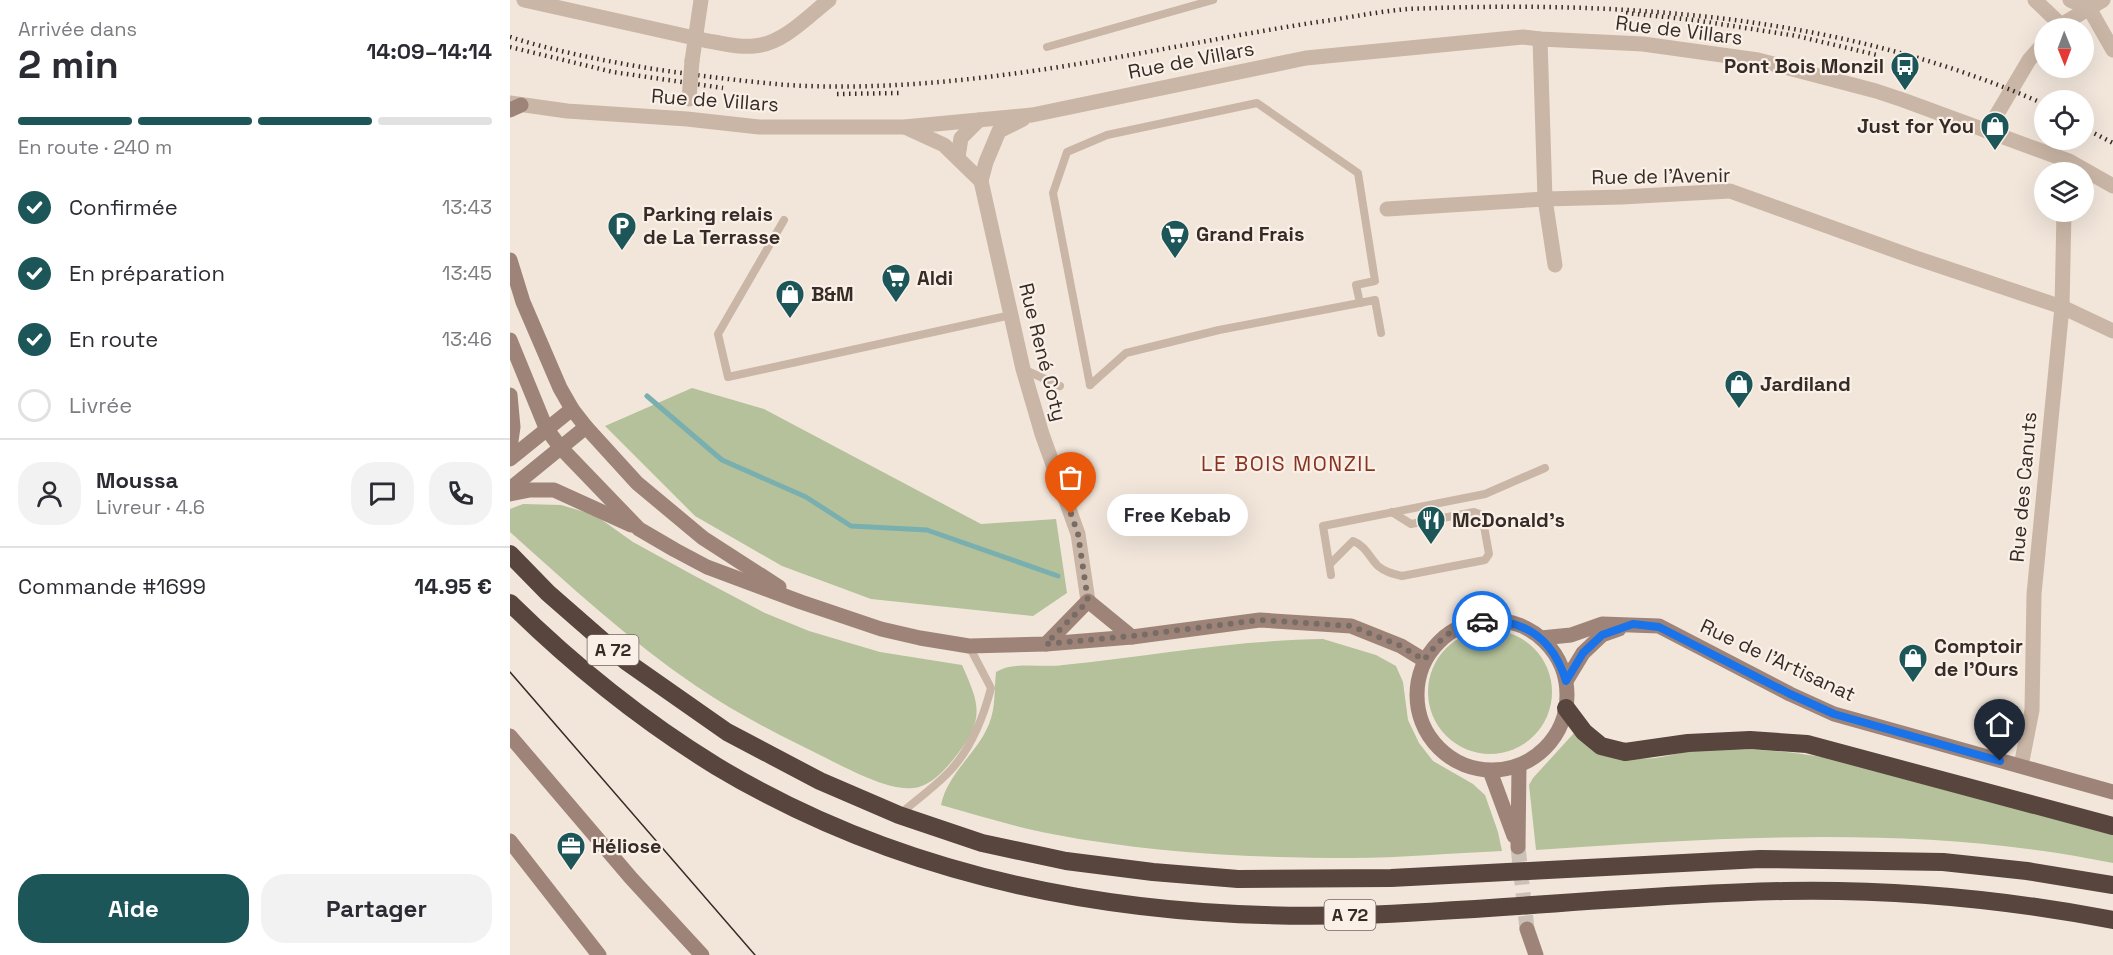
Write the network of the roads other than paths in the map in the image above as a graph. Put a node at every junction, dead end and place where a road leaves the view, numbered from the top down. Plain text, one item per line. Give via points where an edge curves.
1 (524, 0) edge
2 (700, 0) edge
3 (829, 0) edge
4 (1213, 0) edge
5 (2036, 0) edge
6 (2070, 0) edge
7 (2103, 0) edge
8 (570, 5) edge
9 (2089, 8) junction
10 (2052, 18) edge
11 (2074, 18) edge
12 (694, 38) junction
13 (1540, 39) junction
14 (1047, 47) dead end
15 (2113, 50) edge
16 (2034, 54) edge
17 (514, 106) edge
18 (1032, 115) junction
19 (687, 119) junction
20 (979, 120) junction
21 (904, 127) junction
22 (1987, 131) junction
23 (958, 157) junction
24 (981, 181) junction
25 (2113, 186) edge
26 (1545, 199) junction
27 (1387, 209) dead end
28 (784, 220) dead end
29 (2064, 222) edge
30 (510, 260) edge
31 (1555, 264) dead end
32 (1360, 303) junction
33 (2062, 307) junction
34 (1011, 315) junction
35 (2113, 331) edge
36 (1381, 333) dead end
37 (510, 340) edge
38 (1023, 369) junction
39 (1060, 386) dead end
40 (510, 395) edge
41 (572, 409) junction
42 (586, 427) junction
43 (546, 428) junction
44 (560, 447) junction
45 (510, 448) edge
46 (510, 459) edge
47 (1545, 468) dead end
48 (510, 491) edge
49 (1392, 512) junction
50 (639, 529) junction
51 (510, 554) edge
52 (1330, 564) junction
53 (1331, 575) dead end
54 (1088, 601) junction
55 (801, 602) junction
56 (510, 603) edge
57 (1633, 624) junction
58 (1132, 636) junction
59 (1540, 638) junction
60 (1046, 644) junction
61 (969, 646) junction
62 (1424, 660) junction
63 (1566, 681) junction
64 (1566, 708) junction
65 (510, 736) edge
66 (1519, 766) junction
67 (2021, 766) junction
68 (1490, 771) junction
69 (2113, 792) edge
70 (899, 815) junction
71 (2113, 826) edge
72 (510, 841) edge
73 (2113, 885) edge
74 (2113, 920) edge
75 (599, 955) edge
76 (702, 955) edge
77 (1528, 955) edge
78 (1536, 955) edge

1 - 8 street
2 - 12 street
3 - 12 street via 771,43 736,46
4 - 14 lane
5 - 10 street
6 - 9 street
7 - 9 street
8 - 12 street
9 - 11 street
9 - 15 street
12 - 19 street, bridge
13 - 18 street, Rue de Villars via 1522,37 1306,58
13 - 22 street, Rue de Villars via 1643,44 1758,60 1876,91
13 - 26 street
16 - 22 street
17 - 19 street, Rue de Villars
18 - 20 street, Rue de Villars
18 - 24 street via 999,131
19 - 21 street, Rue de Villars via 759,127
20 - 21 street, Rue de Villars
20 - 23 street via 961,138
21 - 23 street via 944,145
22 - 25 street, Rue de Villars via 2068,161
23 - 24 street
24 - 34 street, Rue René Coty
26 - 27 street, Rue de l'Avenir
26 - 31 street
26 - 33 street, Rue de l'Avenir via 1730,191
28 - 34 lane via 718,333 728,377
29 - 33 street, Rue des Canuts
30 - 41 main road via 523,302
32 - 32 lane via 1219,330 1126,353 1090,385 1053,193 1067,152 1107,135 1257,103 1358,173 1376,281 1356,285
32 - 36 lane via 1375,300
33 - 35 street, Rue de l'Avenir
33 - 67 street, Rue des Canuts via 2034,594 2032,710
34 - 38 street, Rue René Coty
37 - 43 main road
38 - 39 lane
38 - 54 street, Rue René Coty via 1078,534
40 - 45 main road
41 - 42 main road
41 - 43 main road
42 - 44 main road
42 - 55 main road via 637,483 703,537
43 - 44 main road
43 - 46 main road
44 - 48 main road
44 - 50 main road
47 - 49 lane via 1485,494
48 - 50 main road via 554,490
49 - 52 lane via 1323,526
49 - 52 lane via 1412,524 1474,512 1482,515 1489,555 1485,560 1402,576 1379,567 1362,544 1353,541
50 - 55 main road via 707,567
51 - 70 highway, A 72 via 627,662 727,732 820,781
52 - 53 lane
54 - 58 main road
54 - 60 main road
55 - 61 main road via 881,629
56 - 74 highway, A 72 via 630,707 748,783 811,815 911,856 1027,888 1127,905 1300,915 1488,909 1786,891 1880,893 1971,898
57 - 59 main road, Rue de l'Artisanat via 1602,624 1571,635
57 - 63 main road, Rue de l'Artisanat via 1602,635 1583,653
57 - 67 main road, Rue de l'Artisanat via 1659,627 1834,714
58 - 60 main road
58 - 62 main road via 1260,620 1351,626
59 - 62 main road via 1521,626 1499,620 1477,621 1455,629 1437,642
59 - 63 main road via 1561,664
60 - 61 main road
61 - 70 lane via 991,688 986,710 968,748 947,774
62 - 68 main road via 1416,693 1417,710 1426,734 1443,753 1458,762
63 - 64 main road
64 - 66 main road via 1557,732 1541,752
64 - 71 highway via 1584,732 1601,746 1625,752 1750,740 1808,744
65 - 76 main road
66 - 68 main road
66 - 68 main road via 1518,847
67 - 69 main road, Rue de l'Artisanat
70 - 73 highway, A 72 via 982,843 1066,861 1238,879 1391,878 1760,859 1943,862
72 - 75 main road
77 - 78 main road via 1527,929

